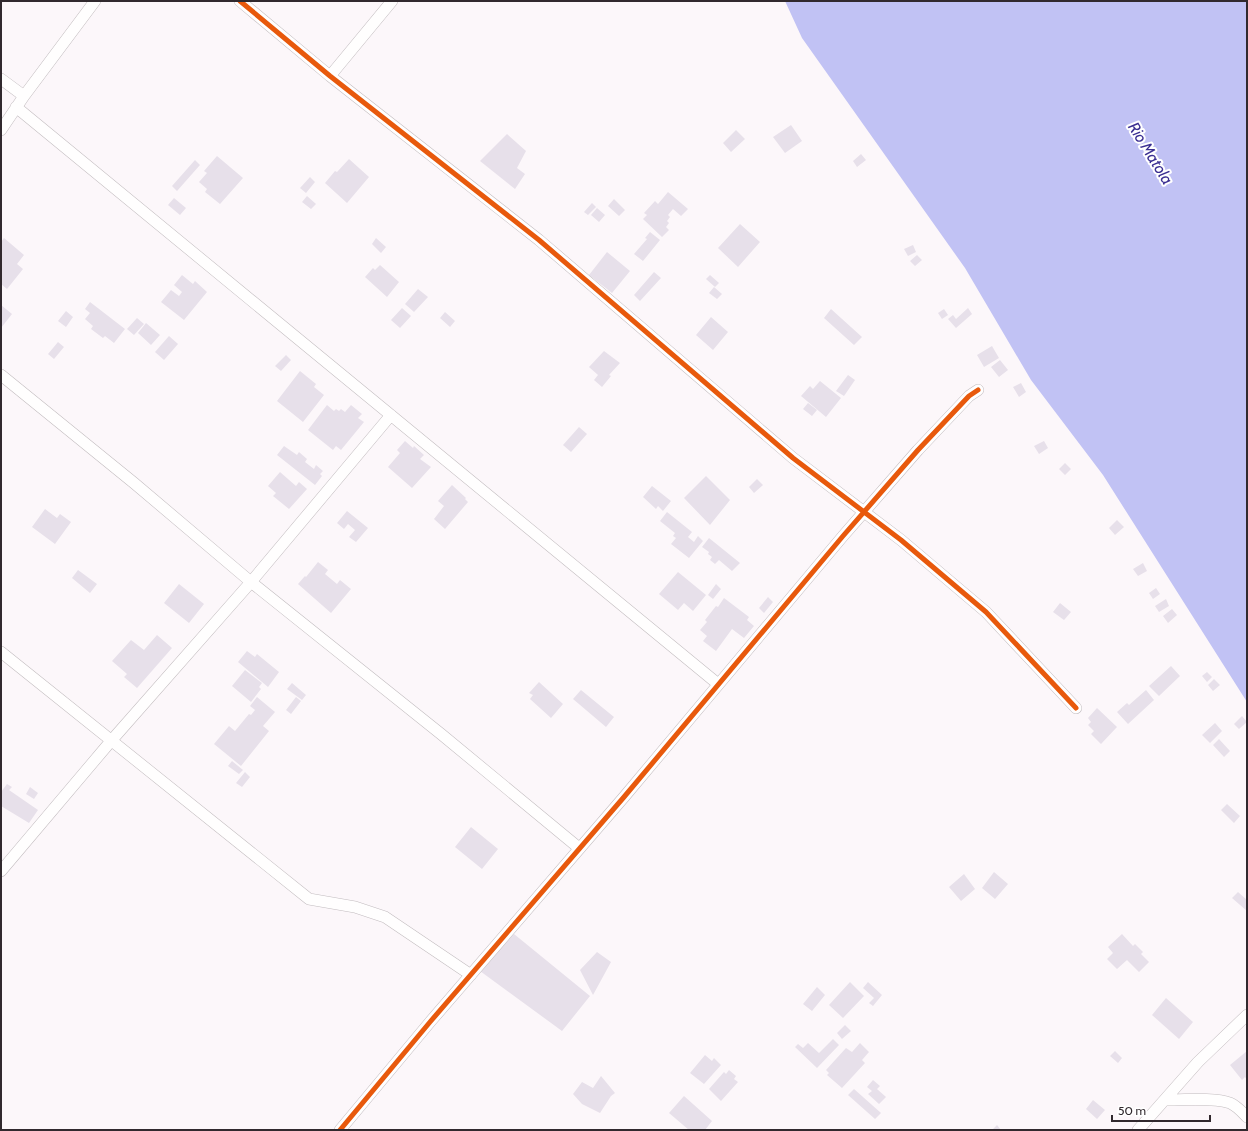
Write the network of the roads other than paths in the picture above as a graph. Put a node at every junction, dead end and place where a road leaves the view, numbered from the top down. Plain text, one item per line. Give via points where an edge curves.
1 (95, 1) edge
2 (240, 1) edge
3 (392, 1) edge
4 (330, 76) junction
5 (1, 79) edge
6 (24, 96) junction
7 (16, 107) junction
8 (1, 130) edge
9 (1, 375) edge
10 (978, 390) dead end
11 (391, 415) junction
12 (864, 511) junction
13 (251, 582) junction
14 (1, 652) edge
15 (718, 684) junction
16 (1076, 708) dead end
17 (111, 741) junction
18 (579, 848) junction
19 (1, 871) edge
20 (471, 975) junction
21 (1247, 1015) edge
22 (1165, 1100) junction
23 (1247, 1117) edge
24 (340, 1130) edge
25 (1138, 1130) edge

1 - 6 street
2 - 4 street
3 - 4 street
4 - 12 street via 539,240 793,458
5 - 6 street
6 - 7 street
7 - 8 street
7 - 11 street
9 - 13 street
10 - 12 street via 969,396 918,450
11 - 13 street
11 - 15 street
12 - 15 street
12 - 16 street via 986,612
13 - 17 street
13 - 18 street
14 - 17 street
15 - 18 street
17 - 19 street
17 - 20 street via 310,899 355,907 385,917
18 - 20 street
20 - 24 street
21 - 22 street via 1198,1062
22 - 23 street via 1222,1100 1240,1109
22 - 25 street

